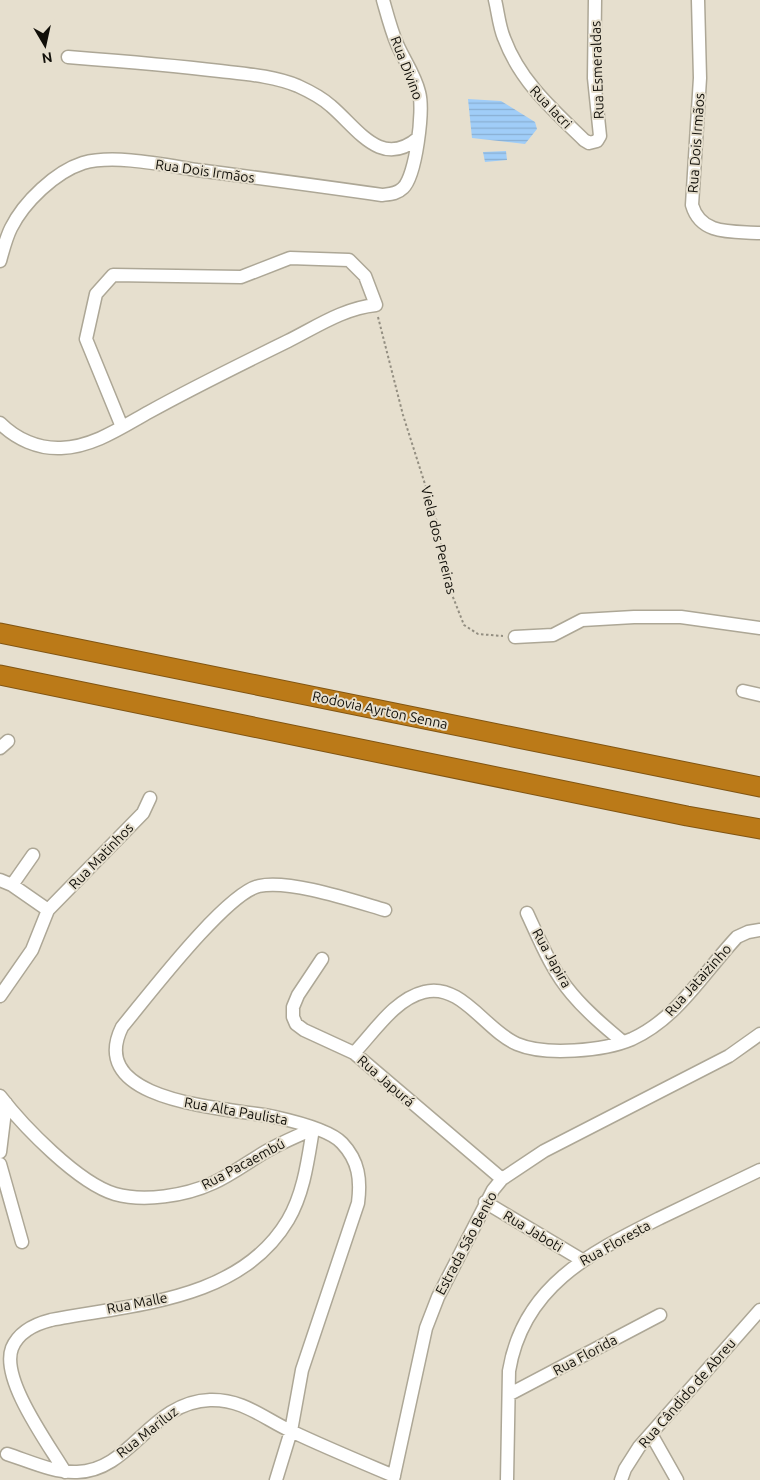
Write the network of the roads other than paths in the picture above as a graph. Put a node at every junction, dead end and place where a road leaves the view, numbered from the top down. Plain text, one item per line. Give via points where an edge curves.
1 (383, 0) edge
2 (495, 0) edge
3 (595, 0) edge
4 (698, 0) edge
5 (68, 57) dead end
6 (418, 138) junction
7 (599, 139) joint
8 (760, 233) edge
9 (0, 261) edge
10 (0, 422) edge
11 (122, 426) junction
12 (760, 628) edge
13 (0, 633) edge
14 (515, 637) road end
15 (0, 675) edge
16 (743, 691) dead end
17 (760, 695) edge
18 (760, 787) edge
19 (150, 798) dead end
20 (760, 829) edge
21 (33, 855) dead end
22 (3, 882) edge
23 (48, 910) junction
24 (385, 910) dead end
25 (527, 913) dead end
26 (760, 930) edge
27 (322, 959) dead end
28 (0, 996) edge
29 (760, 1034) edge
30 (623, 1042) junction
31 (354, 1054) junction
32 (3, 1100) edge
33 (313, 1129) junction
34 (0, 1152) edge
35 (0, 1164) edge
36 (760, 1170) edge
37 (502, 1179) junction
38 (4, 1195) edge
39 (485, 1202) junction
40 (22, 1242) dead end
41 (582, 1260) junction
42 (760, 1310) edge
43 (660, 1315) dead end
44 (510, 1394) junction
45 (291, 1431) junction
46 (651, 1434) junction
47 (7, 1454) dead end
48 (65, 1472) junction
49 (394, 1478) edge
50 (276, 1480) edge
51 (507, 1480) edge
52 (621, 1480) edge
53 (677, 1480) edge

1 - 6 street, Rua Divino via 396,41 419,91 422,118
2 - 7 street, Rua Iacri via 503,37 535,93 584,140 593,143
3 - 7 street, Rua Esmeraldas via 594,78
4 - 8 street, Rua Dois Irmãos via 700,78 692,205 695,216 708,227
5 - 6 street via 166,64 288,82 329,104 371,143 381,148 400,149
6 - 9 street, Rua Dois Irmãos via 410,178 394,194 382,195 157,164 111,160 84,163 65,171 20,213 11,228
10 - 11 street via 17,437 42,447 62,448 81,445
11 - 11 street via 345,313 376,305 365,276 349,260 290,258 241,277 113,275 96,294 86,339
12 - 14 street via 681,617 634,617 582,620 553,635
13 - 18 highway, Rodovia Ayrton Senna
15 - 20 highway
16 - 17 street
19 - 23 street, Rua Matinhos via 142,813
21 - 22 street
22 - 23 street
23 - 28 street via 32,950
24 - 33 street, Rua Alta Paulista via 292,887 271,885 249,889 233,900 187,949 122,1026 116,1039 117,1063 127,1076 143,1087 194,1105 274,1117
25 - 30 street, Rua Japira via 571,993
26 - 30 street, Rua Jataizinho via 737,937 668,1015 648,1030
27 - 31 street, Rua Japurá via 298,995 293,1017 304,1030
29 - 37 street, Estrada São Bento via 729,1056 544,1151
30 - 31 street, Rua Jataizinho via 587,1050 561,1051 518,1044 496,1032 458,999 437,990 412,997 396,1008
31 - 37 street, Rua Japurá
32 - 33 street, Rua Pacaembú via 29,1132 90,1182 115,1194 137,1197 163,1196 213,1183 268,1150
32 - 34 street
33 - 45 street, Rua Alta Paulista via 331,1134 342,1143 358,1168 361,1182 358,1203 302,1370
33 - 48 street, Rua Malle via 307,1170 289,1219 274,1241 249,1265 224,1280 195,1291 33,1325 12,1347 11,1373 32,1418
35 - 38 street
36 - 41 street, Rua Floresta
37 - 39 street, Estrada São Bento
38 - 40 street
39 - 41 street, Rua Jaboti
39 - 49 street, Estrada São Bento via 426,1328
41 - 44 street, Rua Floresta via 554,1282 528,1315 513,1348
42 - 46 street, Rua Cândido de Abreu
43 - 44 street, Rua Florida
44 - 51 street, Rua Floresta
45 - 48 street, Rua Mariluz via 236,1402 192,1402 176,1407 105,1465 90,1471
45 - 49 street, Rua Mariluz
45 - 50 street, Rua Alta Paulista
46 - 52 street, Rua Cândido de Abreu via 639,1447
46 - 53 street
47 - 48 street, Rua Mariluz

